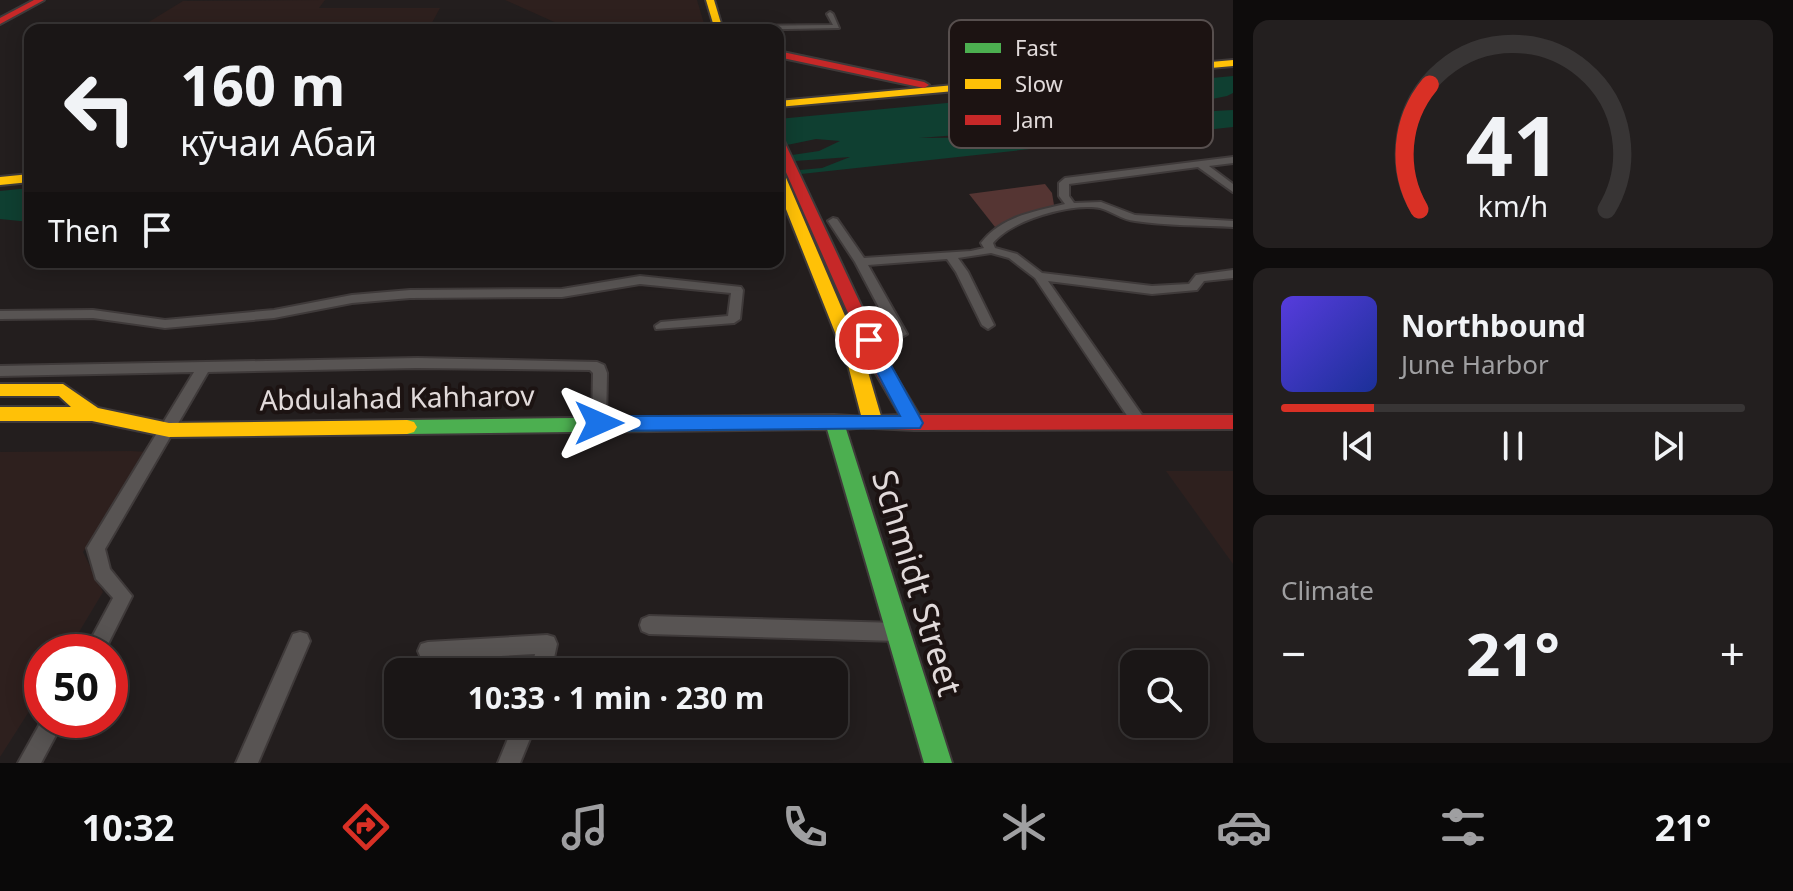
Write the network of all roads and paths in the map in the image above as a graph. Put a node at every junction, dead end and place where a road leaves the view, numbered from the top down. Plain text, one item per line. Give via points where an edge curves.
1 (40, 0) edge
2 (710, 0) edge
3 (722, 0) edge
4 (830, 14) dead end
5 (0, 21) edge
6 (722, 24) edge
7 (724, 24) edge
8 (784, 28) edge
9 (784, 56) edge
10 (784, 57) edge
11 (1233, 63) edge
12 (1213, 66) edge
13 (1233, 70) edge
14 (1213, 71) edge
15 (949, 89) edge
16 (949, 90) edge
17 (949, 92) edge
18 (824, 100) junction
19 (784, 106) edge
20 (784, 106) edge
21 (784, 158) edge
22 (1233, 160) edge
23 (1200, 164) junction
24 (24, 169) edge
25 (0, 171) edge
26 (24, 179) edge
27 (0, 181) edge
28 (784, 181) edge
29 (1233, 189) edge
30 (799, 202) junction
31 (1071, 206) junction
32 (833, 221) dead end
33 (1233, 224) edge
34 (991, 250) junction
35 (950, 256) junction
36 (861, 262) junction
37 (1233, 274) edge
38 (1039, 276) junction
39 (0, 315) edge
40 (988, 325) dead end
41 (661, 326) dead end
42 (900, 334) dead end
43 (204, 367) junction
44 (0, 371) edge
45 (0, 390) edge
46 (0, 414) edge
47 (92, 414) junction
48 (834, 422) junction
49 (1139, 422) junction
50 (1233, 422) edge
51 (599, 423) junction
52 (873, 423) junction
53 (914, 423) junction
54 (169, 430) junction
55 (649, 625) dead end
56 (898, 632) junction
57 (103, 634) edge
58 (300, 641) dead end
59 (428, 651) dead end
60 (544, 658) edge
61 (44, 738) edge
62 (519, 738) edge
63 (29, 763) edge
64 (247, 763) edge
65 (509, 763) edge
66 (938, 763) edge

1 - 5 main road
2 - 6 main road
3 - 7 main road
4 - 8 street via 837,27
9 - 15 main road
10 - 18 main road via 834,74 843,88
11 - 12 main road
13 - 14 main road
16 - 18 main road
17 - 20 main road
18 - 19 main road
21 - 30 main road
22 - 23 street
23 - 29 street
23 - 31 street via 1068,180 1064,196
24 - 25 main road
26 - 27 main road
28 - 30 main road
30 - 52 main road
30 - 53 main road
31 - 33 street via 1101,205 1133,218
31 - 34 street via 1000,228 987,243
32 - 36 street
34 - 35 street
34 - 38 street via 1013,256
35 - 36 street
35 - 40 street
36 - 42 street
37 - 38 street via 1200,278 1193,287 1152,290
38 - 49 street
39 - 41 street via 93,314 165,324 274,314 352,299 562,293 640,280 737,290 734,319
43 - 44 street
43 - 51 street via 592,365 600,373
43 - 54 street
45 - 47 main road, Abdulahad Kahharov via 63,390
46 - 47 main road, Abdulahad Kahharov
47 - 54 main road, Abdulahad Kahharov
48 - 51 main road, Abdulahad Kahharov
48 - 52 main road, Abdulahad Kahharov
48 - 56 main road, Schmidt Street
49 - 50 main road, Abdulahad Kahharov
49 - 53 main road, Abdulahad Kahharov
51 - 54 main road, Abdulahad Kahharov
52 - 53 main road, Abdulahad Kahharov
54 - 57 street via 96,548 102,573 123,596
55 - 56 street
56 - 66 main road, Schmidt Street
58 - 64 street
59 - 60 street via 547,644
61 - 63 street
62 - 65 street

